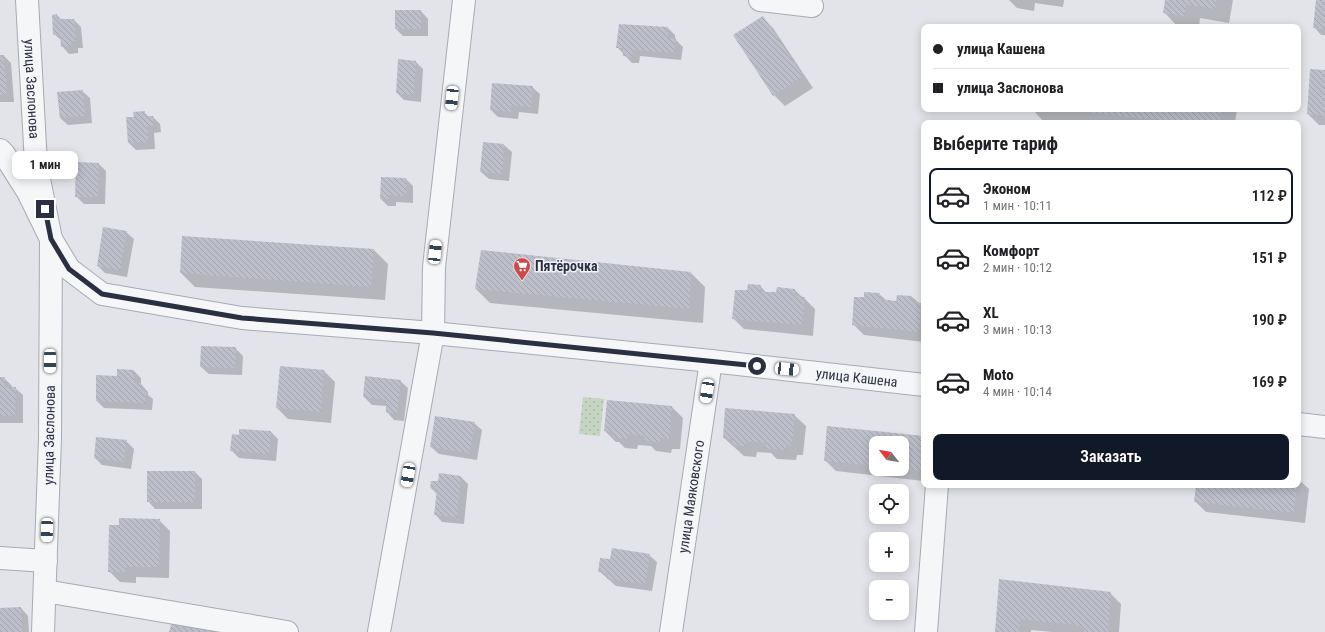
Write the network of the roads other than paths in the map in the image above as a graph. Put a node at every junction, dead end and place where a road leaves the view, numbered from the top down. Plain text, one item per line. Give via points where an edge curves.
1 (27, 0) edge
2 (464, 0) edge
3 (760, 0) edge
4 (812, 6) dead end
5 (0, 150) edge
6 (51, 239) junction
7 (433, 333) junction
8 (711, 361) junction
9 (921, 385) edge
10 (1301, 424) edge
11 (1325, 427) edge
12 (937, 488) edge
13 (0, 558) edge
14 (46, 561) junction
15 (45, 591) junction
16 (43, 632) edge
17 (287, 632) edge
18 (379, 632) edge
19 (671, 632) edge
20 (926, 632) edge

1 - 6 street, улица Заслонова via 36,164
2 - 7 street via 434,267
3 - 4 street
5 - 6 street via 28,192
6 - 7 street, улица Кашена via 69,269 102,294 242,318
6 - 14 street, улица Заслонова via 50,438
7 - 8 street, улица Кашена
7 - 18 street
8 - 9 street, улица Кашена
8 - 19 street, улица Маяковского
10 - 11 street
12 - 20 street
13 - 14 street
14 - 15 street, улица Заслонова
15 - 16 street, улица Заслонова
15 - 17 street

